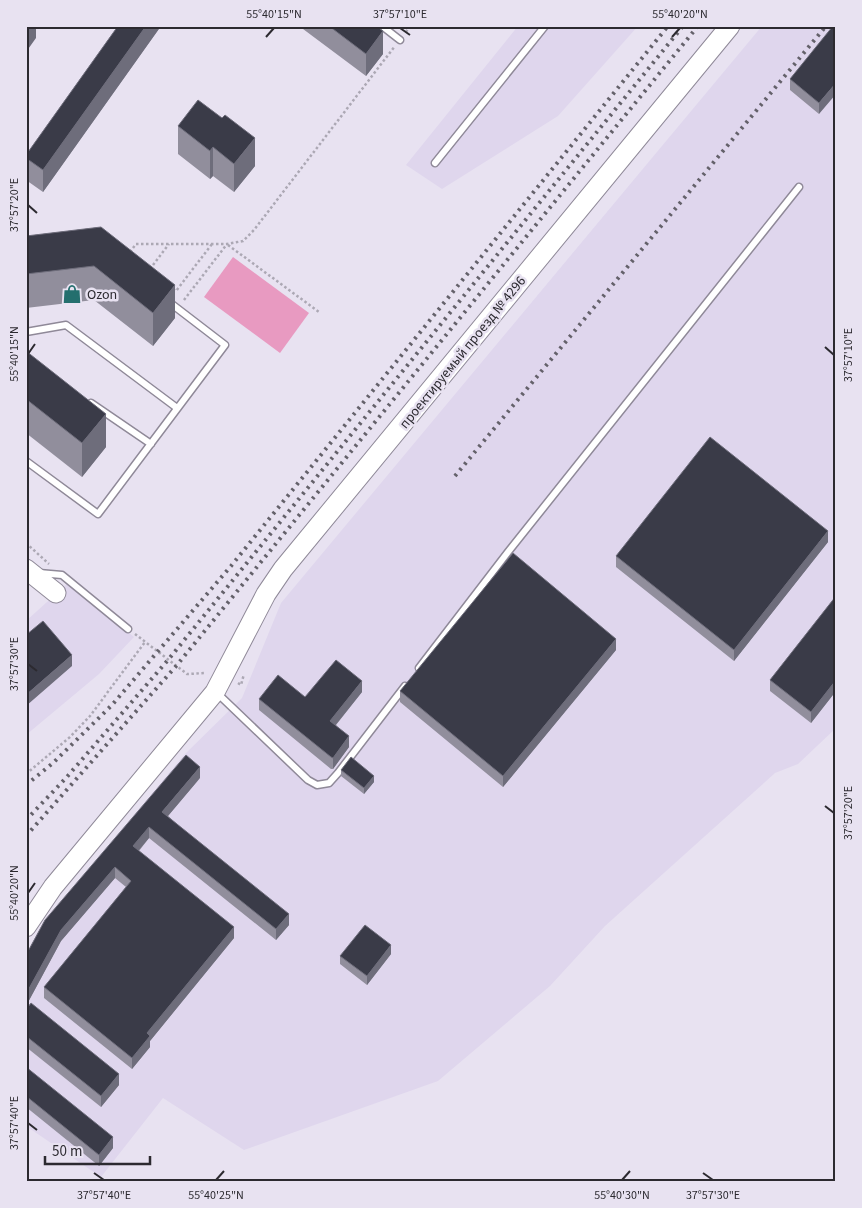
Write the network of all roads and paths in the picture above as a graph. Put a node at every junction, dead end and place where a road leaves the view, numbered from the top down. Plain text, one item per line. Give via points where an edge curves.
1 (382, 26) edge
2 (410, 26) edge
3 (545, 26) edge
4 (730, 26) edge
5 (400, 40) junction
6 (435, 162) dead end
7 (799, 187) dead end
8 (169, 244) junction
9 (212, 244) junction
10 (227, 244) junction
11 (125, 258) edge
12 (155, 276) edge
13 (169, 286) edge
14 (163, 298) edge
15 (177, 309) junction
16 (319, 312) dead end
17 (26, 332) edge
18 (81, 396) edge
19 (177, 408) junction
20 (151, 444) junction
21 (26, 461) edge
22 (26, 543) edge
23 (29, 571) edge
24 (62, 575) junction
25 (56, 593) dead end
26 (128, 629) joint
27 (145, 642) junction
28 (202, 674) dead end
29 (414, 675) edge
30 (408, 682) edge
31 (215, 692) junction
32 (26, 774) edge
33 (26, 927) edge

1 - 5 lane
2 - 5 path
3 - 6 lane
4 - 31 street, проектируемый проезд № 4296 via 283,569 266,594
5 - 10 path via 254,230 243,241
7 - 29 lane
8 - 9 path
8 - 11 path via 136,244
8 - 12 path via 148,271
9 - 10 path
9 - 13 path via 176,291
10 - 15 path
10 - 16 path
14 - 15 lane
15 - 19 lane via 225,345
17 - 19 lane via 66,325
18 - 20 lane
19 - 20 lane
20 - 21 lane via 98,514
22 - 24 path
23 - 24 lane
23 - 25 street
24 - 26 lane
26 - 27 path
27 - 28 path via 187,674
27 - 32 path via 90,716
30 - 31 lane via 338,773 329,783 318,785 308,780
31 - 33 street, проектируемый проезд № 4296 via 53,887

